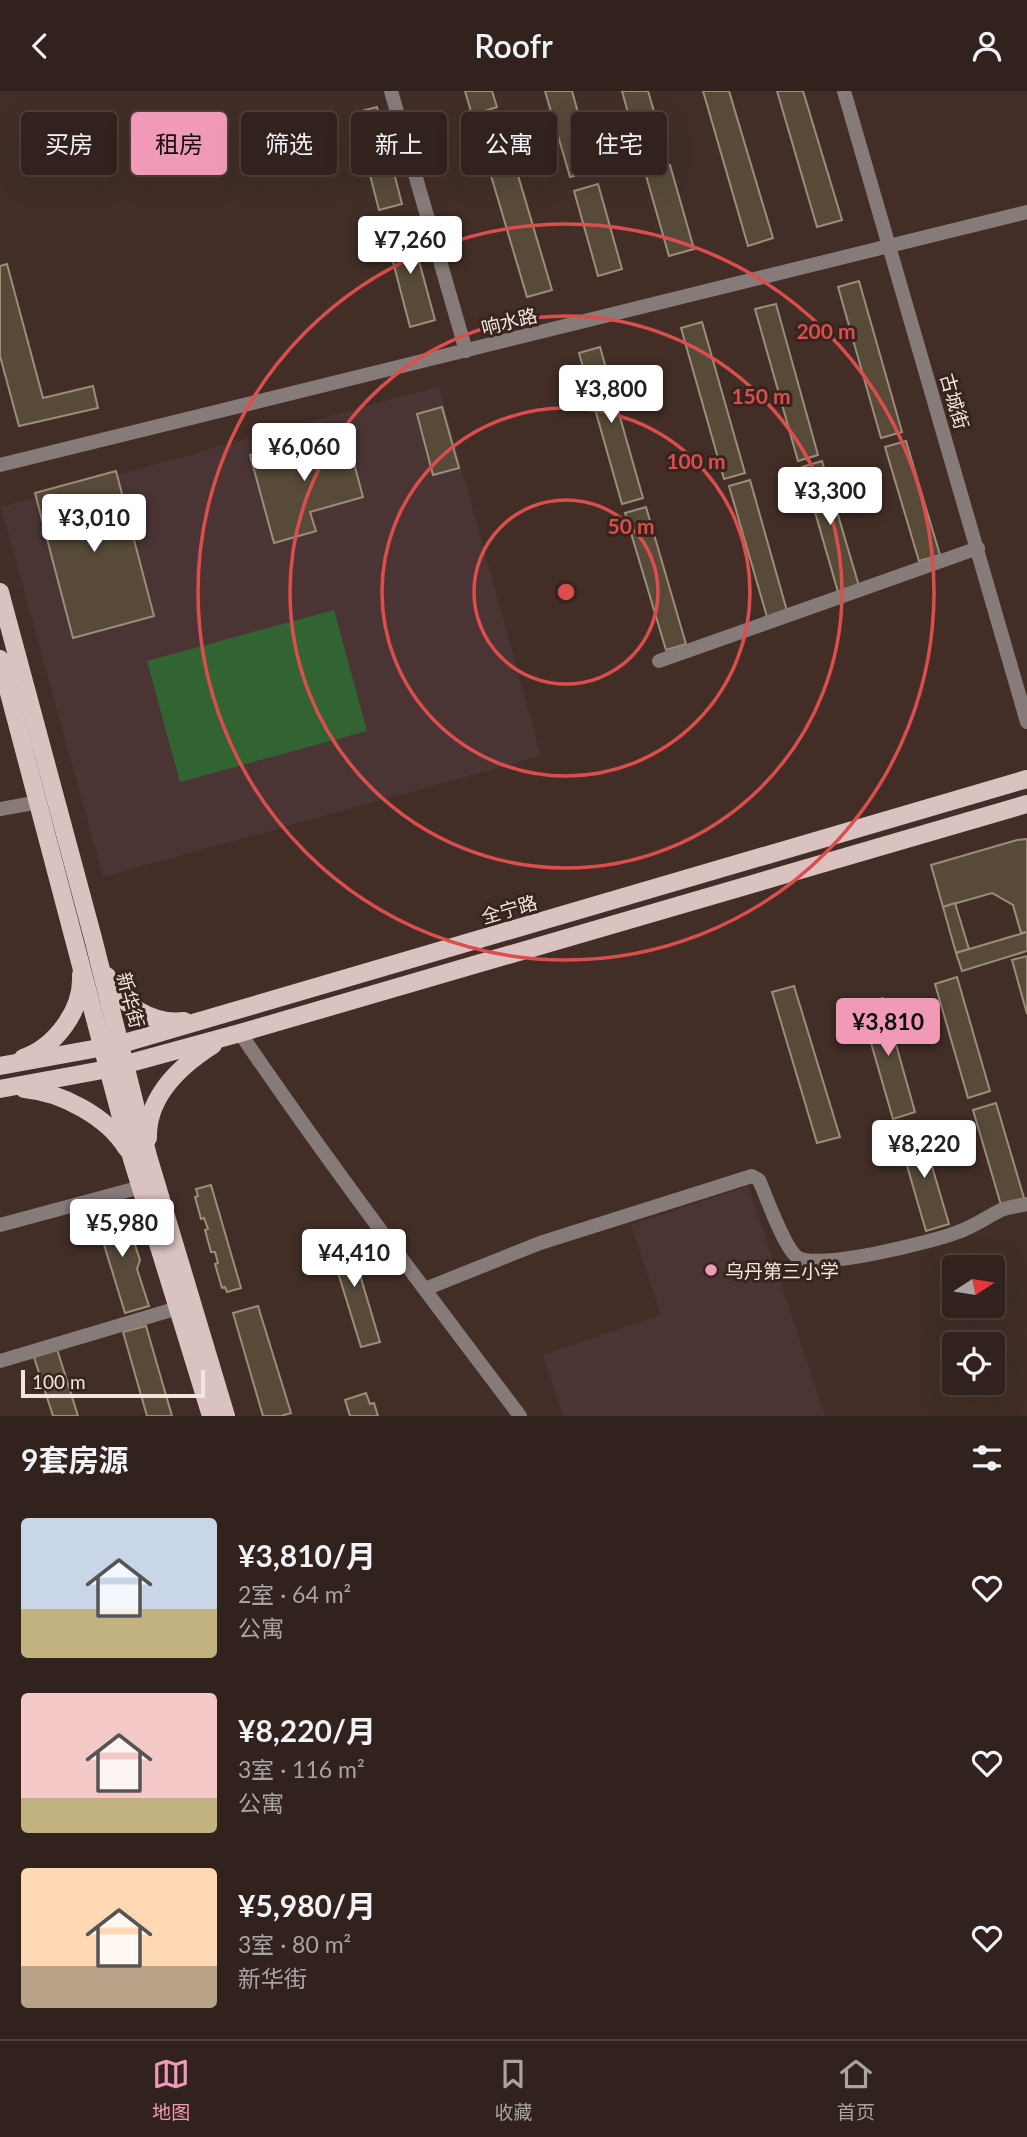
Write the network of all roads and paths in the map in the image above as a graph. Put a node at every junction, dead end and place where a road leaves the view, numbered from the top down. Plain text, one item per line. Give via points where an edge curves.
1 (391, 91) edge
2 (844, 91) edge
3 (1027, 212) edge
4 (890, 248) junction
5 (466, 351) junction
6 (0, 465) edge
7 (978, 548) junction
8 (0, 592) edge
9 (0, 659) edge
10 (659, 661) dead end
11 (1027, 722) edge
12 (1027, 779) edge
13 (38, 802) junction
14 (1027, 804) edge
15 (0, 809) edge
16 (74, 933) junction
17 (93, 938) junction
18 (222, 1015) junction
19 (234, 1034) junction
20 (112, 1046) junction
21 (0, 1066) edge
22 (117, 1066) junction
23 (0, 1090) edge
24 (140, 1157) junction
25 (141, 1187) junction
26 (1027, 1204) edge
27 (0, 1225) edge
28 (425, 1289) junction
29 (178, 1308) junction
30 (0, 1361) edge
31 (211, 1416) edge
32 (226, 1416) edge
33 (520, 1416) edge

1 - 5 street
2 - 4 street, 古城街
3 - 4 street, 响水路
4 - 5 street, 响水路
4 - 7 street, 古城街
5 - 6 street, 响水路
7 - 10 street
7 - 11 street, 古城街
8 - 17 main road, 新华街
9 - 13 main road, 新华街
12 - 18 main road, 全宁路
13 - 15 street
13 - 16 main road, 新华街
14 - 19 main road
16 - 20 main road, 新华街
16 - 21 main road via 81,978 76,1007 55,1037 32,1055
17 - 18 main road via 115,991 137,1009 151,1017 179,1022
17 - 20 main road, 新华街
18 - 20 main road, 全宁路
19 - 22 main road
19 - 24 main road via 198,1055 163,1089
19 - 28 street
20 - 21 main road, 全宁路
20 - 22 main road, 新华街
22 - 23 main road
22 - 24 main road, 新华街
23 - 24 main road via 27,1089 66,1100 107,1127
24 - 25 main road, 新华街
24 - 32 main road, 新华街
25 - 27 street
25 - 29 main road, 新华街
26 - 28 street via 1003,1209 958,1232 873,1254 813,1262 797,1257 759,1180 752,1176 540,1243
28 - 33 street
29 - 30 street
29 - 31 main road, 新华街

